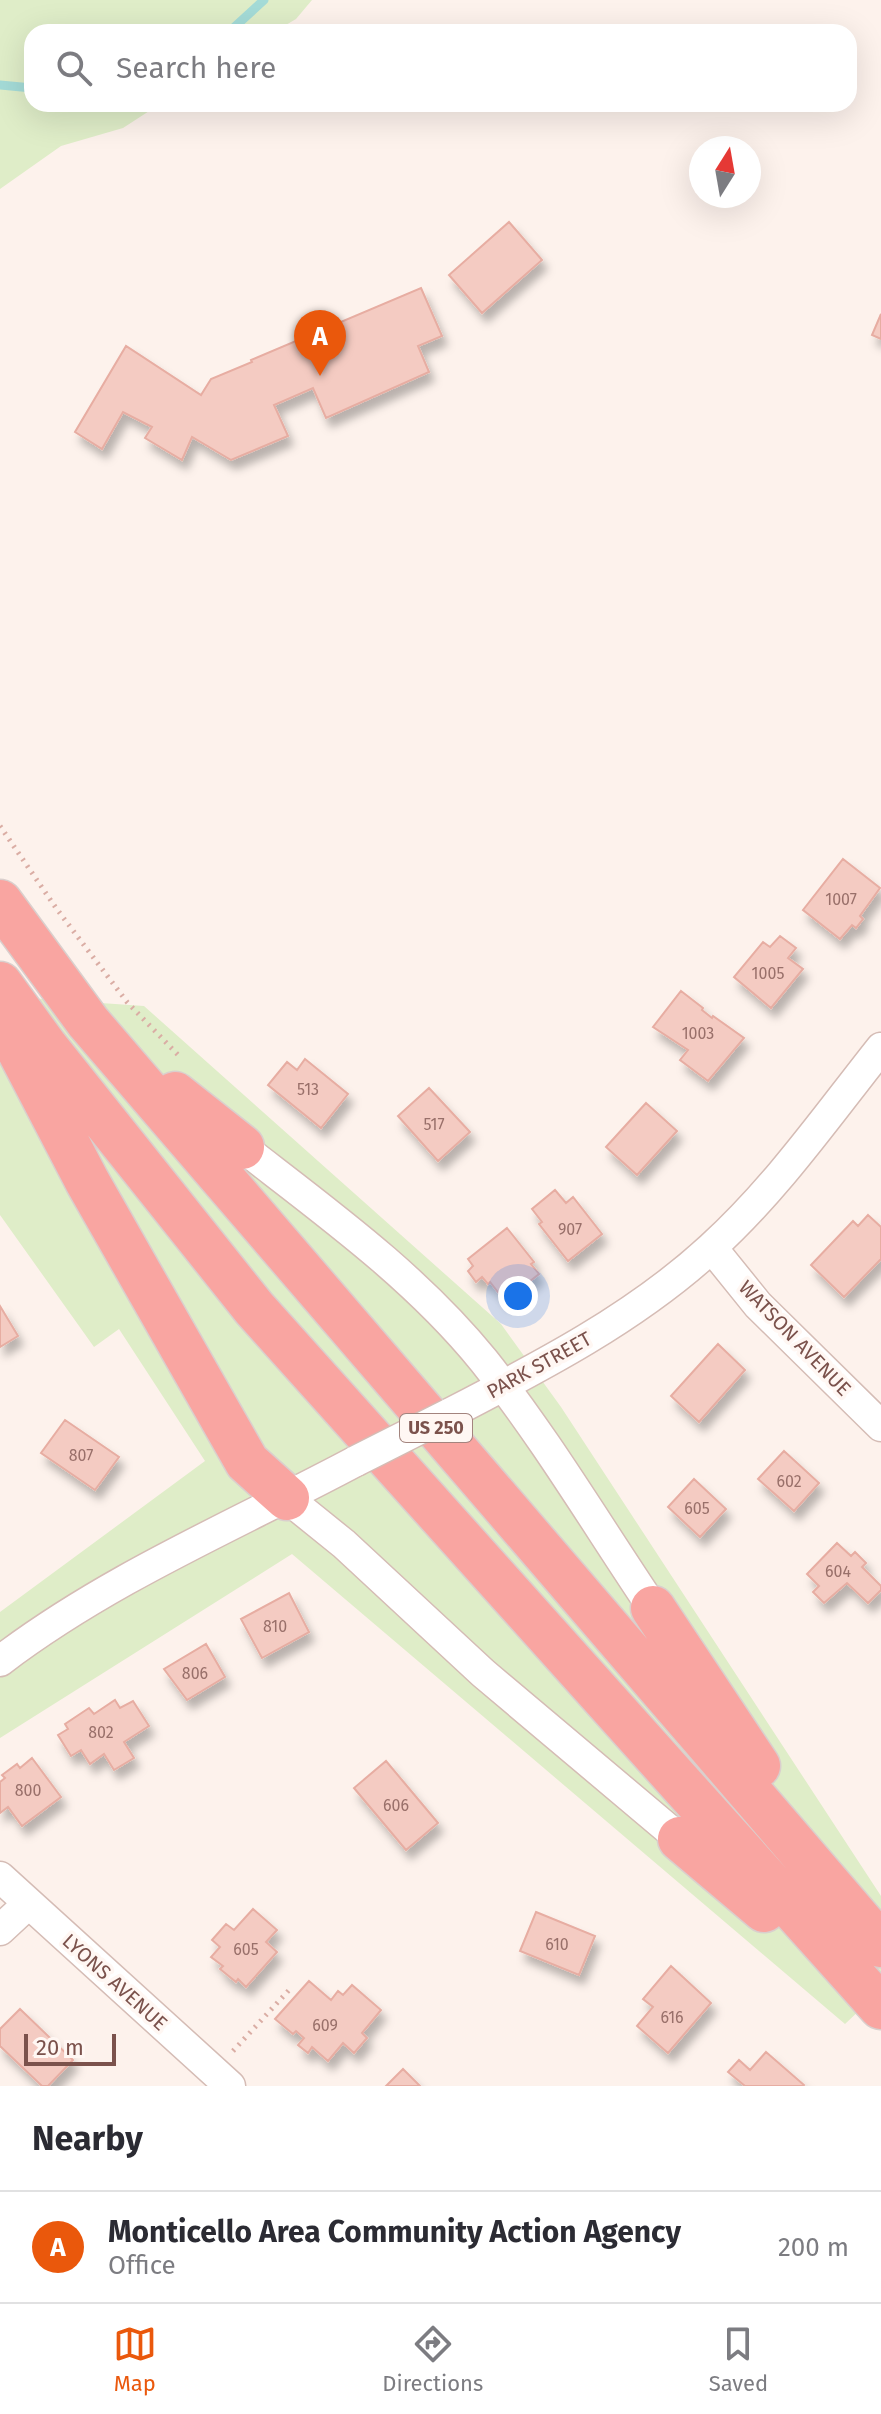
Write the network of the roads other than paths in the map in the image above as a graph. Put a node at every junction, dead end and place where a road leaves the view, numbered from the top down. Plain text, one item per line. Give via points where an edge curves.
1 (0, 902) edge
2 (0, 984) edge
3 (0, 1013) edge
4 (88, 1022) junction
5 (881, 1048) edge
6 (242, 1147) joint
7 (712, 1248) junction
8 (503, 1387) junction
9 (881, 1426) edge
10 (287, 1498) junction
11 (653, 1608) joint
12 (0, 1661) edge
13 (680, 1839) joint
14 (0, 1877) edge
15 (28, 1904) junction
16 (0, 1930) edge
17 (871, 1933) edge
18 (881, 2008) edge
19 (230, 2086) edge

1 - 4 highway, US 250
2 - 18 highway, US 250 via 254,1308
3 - 10 highway via 87,1181 247,1462
4 - 6 highway
4 - 17 highway, US 250
5 - 7 street, PARK STREET via 760,1199
6 - 8 street via 367,1244 424,1296
7 - 8 street, PARK STREET via 615,1322
7 - 9 street, WATSON AVENUE via 758,1305
8 - 10 street, PARK STREET, bridge
8 - 11 street
10 - 12 street, PARK STREET via 103,1592
10 - 13 street
11 - 17 highway
13 - 18 highway
14 - 15 street, LYONS AVENUE
15 - 16 street
15 - 19 street, LYONS AVENUE

